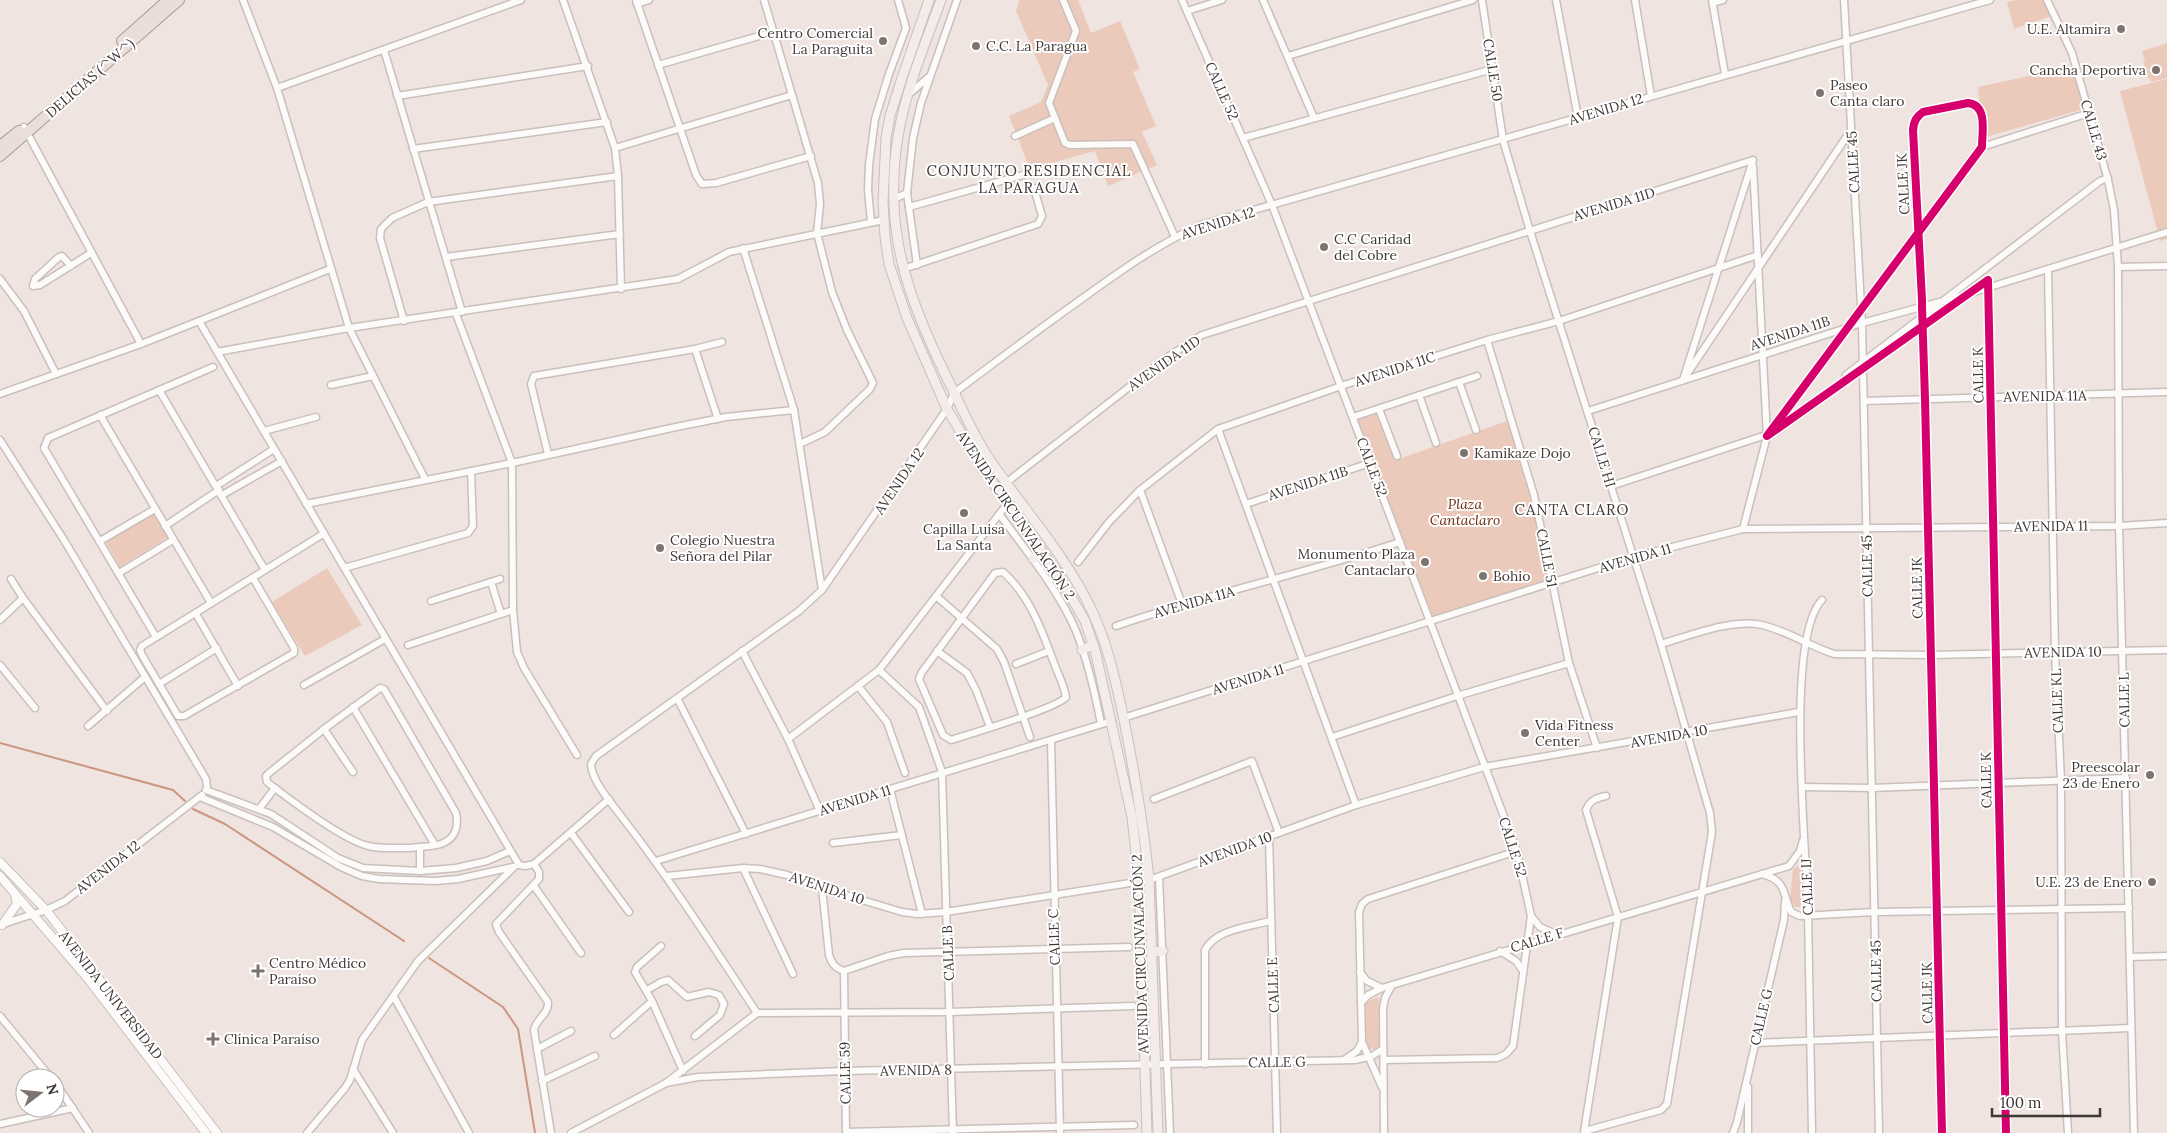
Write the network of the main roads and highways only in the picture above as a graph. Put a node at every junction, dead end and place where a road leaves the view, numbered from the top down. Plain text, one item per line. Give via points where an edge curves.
1 (168, 0) edge
2 (179, 0) edge
3 (929, 0) edge
4 (941, 0) edge
5 (25, 130) junction
6 (0, 146) edge
7 (0, 156) edge
8 (1041, 550) junction
9 (1033, 559) road end
10 (1093, 645) junction
11 (1082, 650) road end
12 (1163, 951) road end
13 (1152, 952) junction
14 (1147, 1133) edge
15 (1158, 1133) edge

1 - 5 main road, DELICIAS (^W^)
2 - 5 main road, DELICIAS (^W^)
3 - 8 main road, AVENIDA CIRCUNVALACIÓN 2 via 890,116 886,138 884,220 890,264 907,318 947,409 981,466
4 - 13 main road, AVENIDA CIRCUNVALACIÓN 2 via 908,95 897,142 895,227 903,269 919,317 976,437 1065,562 1094,614 1106,647 1123,718 1143,824
5 - 6 main road, DELICIAS (^W^)
5 - 7 main road, DELICIAS (^W^)
8 - 9 main road
8 - 10 main road, AVENIDA CIRCUNVALACIÓN 2 via 1085,621
10 - 11 main road
10 - 14 main road, AVENIDA CIRCUNVALACIÓN 2 via 1132,817 1140,881
12 - 13 main road
13 - 15 main road, AVENIDA CIRCUNVALACIÓN 2

